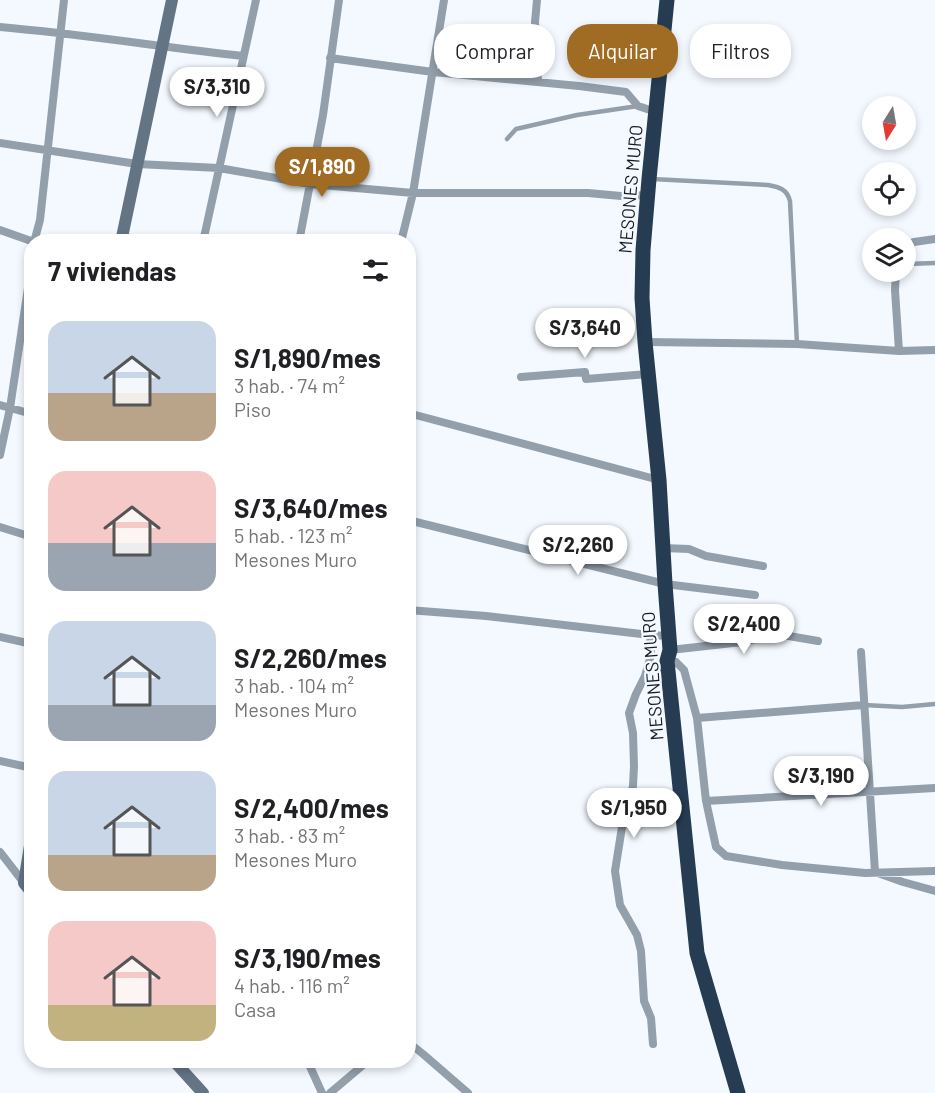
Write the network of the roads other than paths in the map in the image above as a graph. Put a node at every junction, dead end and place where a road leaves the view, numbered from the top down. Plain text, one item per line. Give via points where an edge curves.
1 (64, 0) edge
2 (172, 0) edge
3 (256, 0) edge
4 (339, 0) edge
5 (444, 0) edge
6 (537, 0) edge
7 (667, 0) edge
8 (0, 27) edge
9 (60, 32) junction
10 (161, 46) junction
11 (243, 56) junction
12 (330, 58) junction
13 (433, 72) junction
14 (538, 82) junction
15 (638, 106) junction
16 (656, 112) junction
17 (507, 139) dead end
18 (0, 143) edge
19 (47, 150) junction
20 (137, 164) junction
21 (219, 168) junction
22 (649, 179) junction
23 (310, 184) junction
24 (413, 194) junction
25 (648, 195) junction
26 (0, 230) edge
27 (36, 234) edge
28 (123, 234) edge
29 (205, 234) edge
30 (301, 234) edge
31 (403, 234) edge
32 (24, 238) edge
33 (935, 239) edge
34 (916, 242) edge
35 (935, 263) edge
36 (916, 264) edge
37 (895, 282) edge
38 (24, 314) edge
39 (645, 342) junction
40 (797, 344) junction
41 (935, 350) edge
42 (899, 351) junction
43 (648, 374) junction
44 (521, 377) dead end
45 (0, 405) edge
46 (10, 408) junction
47 (24, 412) edge
48 (416, 415) edge
49 (0, 455) edge
50 (659, 480) junction
51 (416, 522) edge
52 (0, 527) edge
53 (24, 534) edge
54 (663, 548) junction
55 (763, 566) dead end
56 (665, 584) junction
57 (755, 595) dead end
58 (416, 611) edge
59 (650, 635) junction
60 (0, 637) edge
61 (24, 642) edge
62 (819, 642) dead end
63 (669, 649) junction
64 (861, 652) dead end
65 (935, 704) edge
66 (864, 705) junction
67 (697, 718) junction
68 (0, 761) edge
69 (24, 766) edge
70 (935, 788) edge
71 (870, 792) junction
72 (706, 801) junction
73 (0, 852) edge
74 (935, 871) edge
75 (875, 872) junction
76 (24, 883) edge
77 (935, 891) edge
78 (653, 1044) dead end
79 (416, 1048) edge
80 (180, 1068) edge
81 (311, 1068) edge
82 (360, 1068) edge
83 (203, 1093) edge
84 (322, 1093) edge
85 (330, 1093) edge
86 (468, 1093) edge
87 (738, 1093) edge

1 - 9 street
2 - 10 street
3 - 11 street
4 - 12 street
5 - 13 street
6 - 14 street
7 - 16 highway, MESONES MURO
8 - 9 street
9 - 10 street
9 - 19 street
10 - 11 street
10 - 20 street
11 - 21 street
12 - 13 street
12 - 23 street
13 - 14 street
13 - 24 street
14 - 15 street via 626,92
15 - 16 street
15 - 17 lane via 516,129
16 - 22 highway, MESONES MURO
18 - 19 street
19 - 20 street
19 - 27 street
20 - 21 street
20 - 28 street
21 - 23 street
21 - 29 street
22 - 25 highway, MESONES MURO
22 - 40 lane via 768,185 788,194
23 - 24 street
23 - 30 street
24 - 25 street
24 - 31 street
25 - 39 highway, MESONES MURO via 642,298
26 - 32 street
33 - 34 street
35 - 36 lane
37 - 42 street
38 - 46 street
39 - 40 street
39 - 43 highway, MESONES MURO
40 - 42 street
41 - 42 street
43 - 44 street via 586,379 585,372
43 - 50 highway, MESONES MURO
45 - 46 street
46 - 47 street
46 - 49 street
48 - 50 street
50 - 54 highway, MESONES MURO
51 - 56 street
52 - 53 street
54 - 55 street via 689,549 706,556
54 - 56 highway, MESONES MURO
56 - 57 street
56 - 63 highway, MESONES MURO
58 - 59 street
59 - 63 street
59 - 78 street via 651,655 629,712 633,786 615,871 620,905 637,935
60 - 61 street
62 - 63 street via 777,634 742,642
63 - 67 street via 684,670
63 - 87 highway, MESONES MURO via 697,953
64 - 66 street
65 - 66 lane
66 - 67 street
66 - 71 street
67 - 72 street
68 - 69 street
70 - 71 street
71 - 72 street
71 - 75 street
72 - 75 street via 716,847 726,856
73 - 76 street
74 - 75 street
75 - 77 street
79 - 86 street
80 - 83 street
81 - 84 street
82 - 85 street

